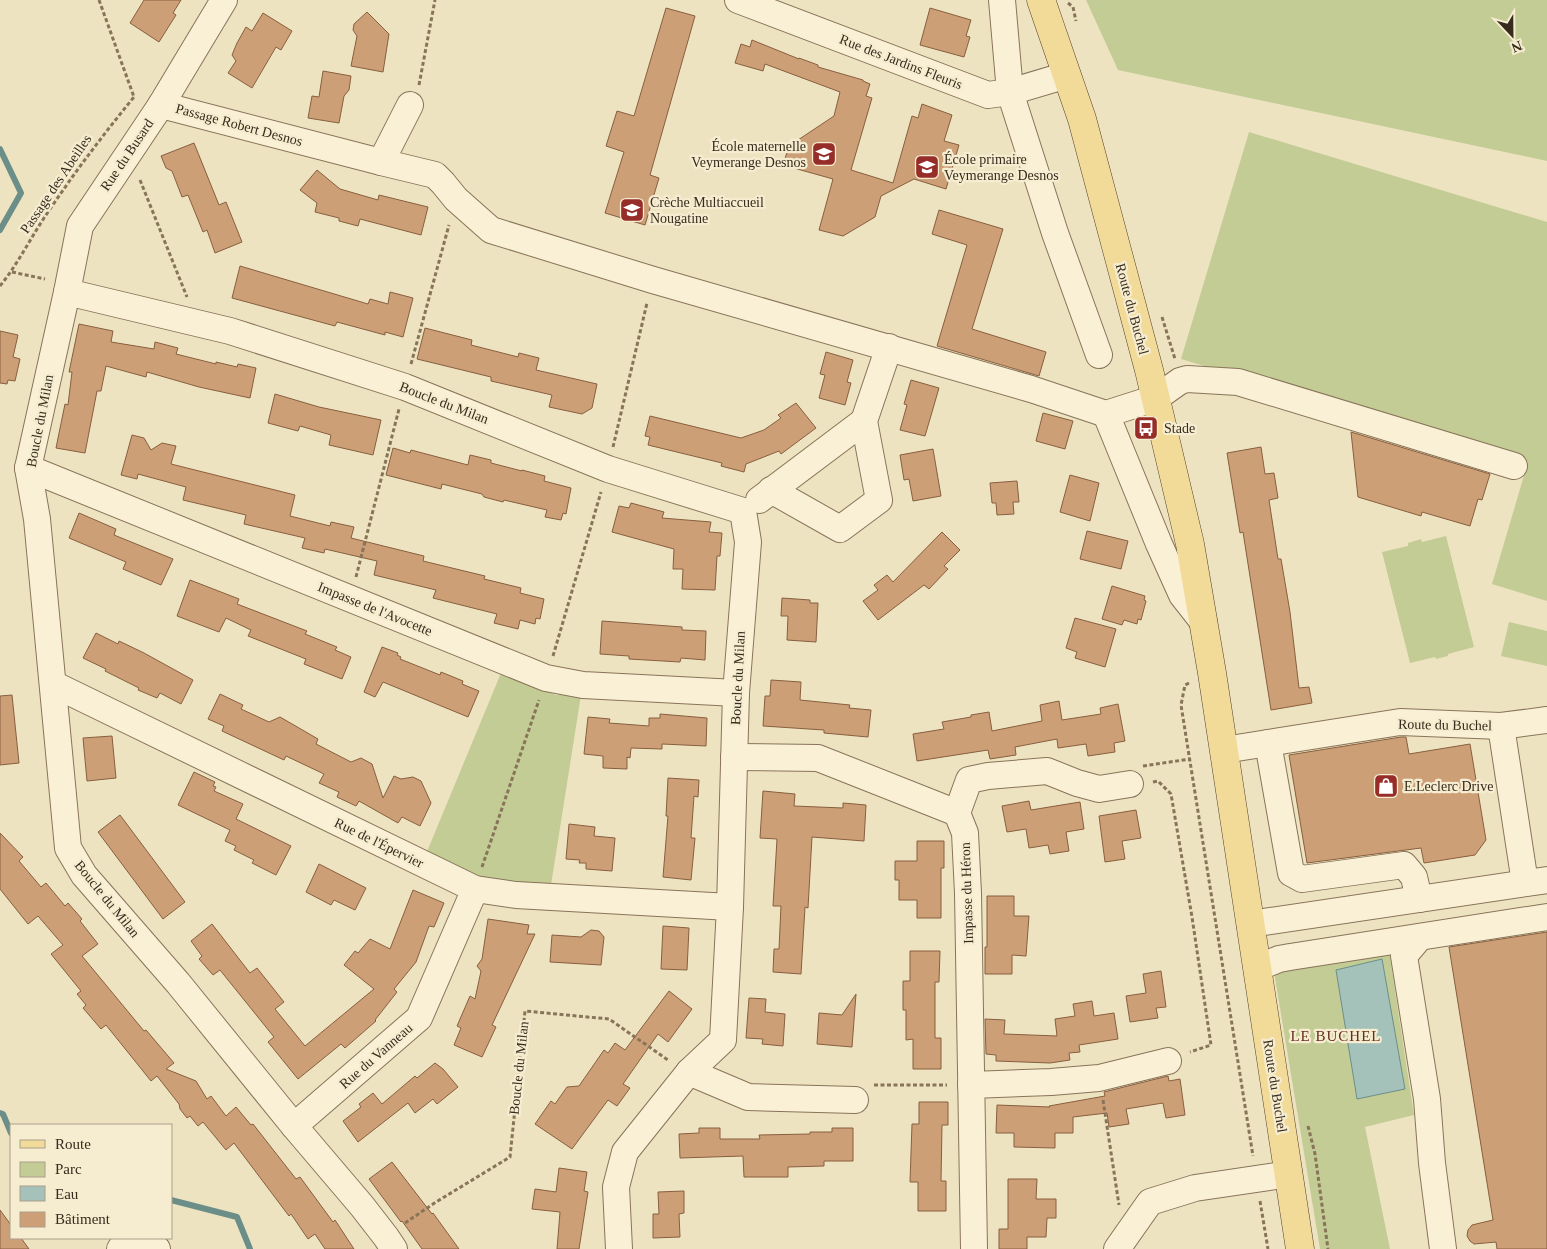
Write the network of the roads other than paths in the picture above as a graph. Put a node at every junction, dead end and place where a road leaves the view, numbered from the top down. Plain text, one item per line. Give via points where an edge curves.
1 (224, 0) edge
2 (738, 0) edge
3 (1002, 0) edge
4 (1040, 0) edge
5 (1067, 75) junction
6 (1010, 92) junction
7 (161, 105) junction
8 (410, 105) road end
9 (381, 162) junction
10 (69, 288) junction
11 (889, 347) junction
12 (1099, 355) dead end
13 (1156, 398) junction
14 (1106, 414) junction
15 (864, 420) junction
16 (1514, 466) dead end
17 (28, 468) junction
18 (772, 490) junction
19 (744, 511) junction
20 (1204, 623) junction
21 (53, 684) junction
22 (736, 693) junction
23 (1547, 720) edge
24 (1502, 726) junction
25 (1268, 743) junction
26 (1224, 750) junction
27 (734, 756) junction
28 (1130, 784) road end
29 (957, 813) junction
30 (1536, 882) edge
31 (475, 889) junction
32 (1419, 899) junction
33 (730, 907) junction
34 (1547, 917) edge
35 (1250, 924) junction
36 (1420, 936) junction
37 (1257, 968) junction
38 (1168, 1061) road end
39 (689, 1072) junction
40 (971, 1085) junction
41 (856, 1100) road end
42 (294, 1126) junction
43 (1289, 1174) junction
44 (1124, 1240) edge
45 (390, 1243) edge
46 (120, 1249) edge
47 (158, 1249) edge
48 (619, 1249) edge
49 (974, 1249) edge
50 (1300, 1249) edge
51 (1443, 1249) edge

1 - 7 street, Rue du Busard
2 - 6 street, Rue des Jardins Fleuris via 988,95
3 - 6 street
4 - 5 main road, Route du Buchel
5 - 6 street, Rue des Jardins Fleuris
5 - 13 main road, Route du Buchel via 1082,119
6 - 12 street
7 - 9 street, Passage Robert Desnos
7 - 10 street, Rue du Busard via 80,226
8 - 9 street
9 - 11 street, Passage Robert Desnos via 435,176 491,230 652,280
10 - 17 street, Boucle du Milan
10 - 19 street, Boucle du Milan via 230,331 405,388 608,469
11 - 14 street, Passage Robert Desnos
11 - 15 street
13 - 14 street
13 - 16 street via 1187,379 1238,382
13 - 20 main road, Route du Buchel via 1190,544
14 - 20 street, Route du Buchel via 1182,595
15 - 18 street
15 - 18 street via 879,500 840,529
17 - 21 street, Boucle du Milan via 37,520
17 - 22 street, Impasse de l'Avocette via 546,678 583,684
18 - 19 street
19 - 22 street, Boucle du Milan via 748,542
20 - 26 main road, Route du Buchel
21 - 31 street, Rue de l'Épervier
21 - 42 street, Boucle du Milan via 68,848 84,875 178,983
22 - 27 street, Boucle du Milan
23 - 24 street, Route du Buchel
24 - 25 street, Route du Buchel via 1400,722
24 - 30 street
25 - 26 street, Route du Buchel
25 - 32 street via 1291,873 1302,879 1404,865 1414,877
26 - 35 main road, Route du Buchel
27 - 29 street via 818,758
27 - 33 street, Boucle du Milan
28 - 29 street via 1099,789 1047,771 988,776 970,780
29 - 40 street, Impasse du Héron via 965,833
30 - 32 street
31 - 33 street, Rue de l'Épervier via 516,895
31 - 42 street, Rue du Vanneau via 419,1018
32 - 35 street
33 - 39 street, Boucle du Milan via 723,1040
34 - 36 street
35 - 37 main road, Route du Buchel
36 - 37 street via 1279,959
36 - 51 street via 1404,956 1427,1099
37 - 43 main road, Route du Buchel
38 - 40 street via 1099,1078
39 - 41 street via 748,1097
39 - 48 street, Boucle du Milan via 625,1152 616,1186
40 - 49 street, Impasse du Héron
42 - 45 street, Boucle du Milan
43 - 44 street via 1195,1188 1150,1202
43 - 50 main road, Route du Buchel
46 - 47 street via 151,1245

